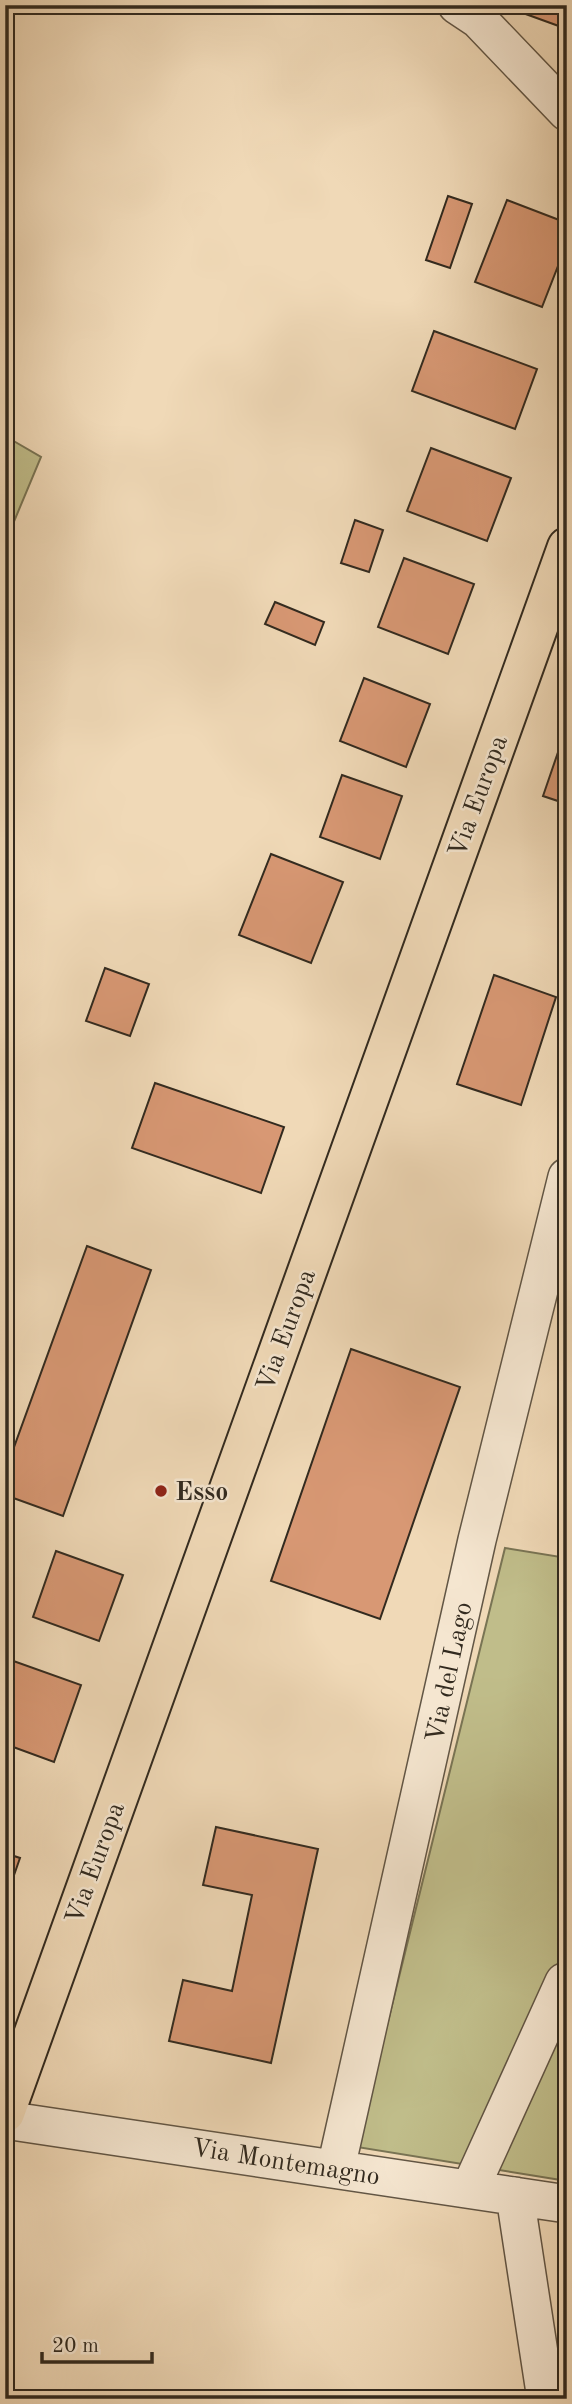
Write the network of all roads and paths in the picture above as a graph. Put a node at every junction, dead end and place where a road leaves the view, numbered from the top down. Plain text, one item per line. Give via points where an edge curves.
1 (457, 5) edge
2 (567, 112) edge
3 (567, 547) edge
4 (567, 1177) edge
5 (564, 1982) dead end
6 (5, 2113) edge
7 (5, 2120) edge
8 (336, 2168) junction
9 (470, 2189) junction
10 (515, 2196) junction
11 (567, 2204) edge
12 (546, 2399) edge

1 - 2 street via 478,19
3 - 6 main road, Via Europa
4 - 8 street, Via del Lago via 477,1540
5 - 9 street
7 - 8 street, Via Montemagno
8 - 9 street, Via Montemagno
9 - 10 street, Via Montemagno
10 - 11 street, Via Montemagno
10 - 12 street

